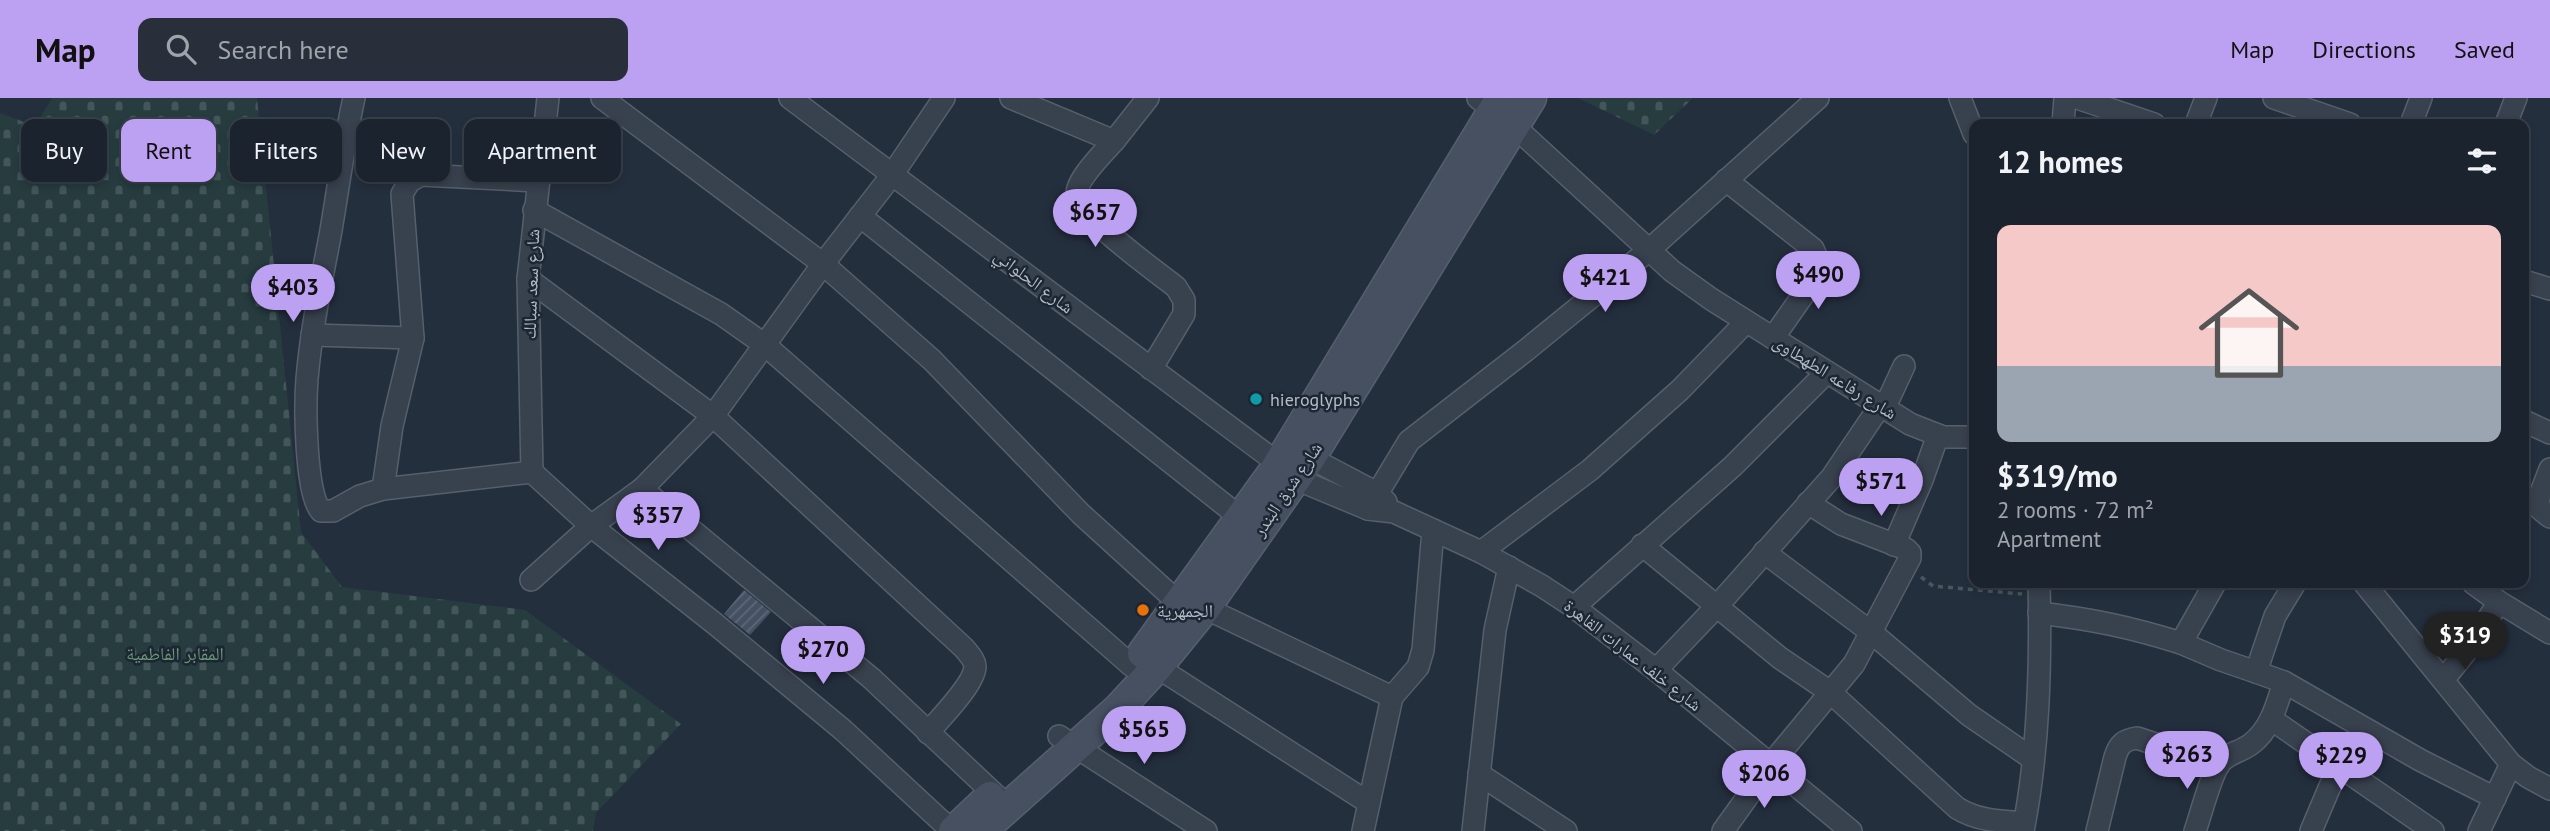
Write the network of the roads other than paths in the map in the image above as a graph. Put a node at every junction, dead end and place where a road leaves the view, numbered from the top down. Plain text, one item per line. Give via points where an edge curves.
1 (354, 98) edge
2 (548, 98) edge
3 (602, 98) edge
4 (790, 98) edge
5 (944, 98) edge
6 (1011, 98) edge
7 (1148, 98) edge
8 (1531, 98) edge
9 (1818, 98) edge
10 (1961, 98) edge
11 (2066, 98) edge
12 (2077, 98) edge
13 (2206, 98) edge
14 (2274, 98) edge
15 (2421, 98) edge
16 (2516, 98) edge
17 (1497, 109) edge
18 (545, 119) edge
19 (2064, 119) edge
20 (2139, 119) edge
21 (2198, 119) edge
22 (2335, 119) edge
23 (2413, 119) edge
24 (2507, 119) edge
25 (1969, 120) edge
26 (1114, 141) junction
27 (892, 175) junction
28 (464, 177) edge
29 (1726, 180) junction
30 (537, 182) edge
31 (534, 210) junction
32 (860, 216) junction
33 (1649, 250) junction
34 (823, 264) junction
35 (528, 279) junction
36 (2529, 283) edge
37 (2550, 289) edge
38 (1746, 321) junction
39 (312, 335) junction
40 (413, 338) junction
41 (1773, 338) junction
42 (765, 345) junction
43 (1903, 366) dead end
44 (1151, 369) junction
45 (1827, 372) junction
46 (1882, 408) junction
47 (713, 416) junction
48 (2529, 423) edge
49 (2550, 433) edge
50 (1938, 435) junction
51 (1969, 437) edge
52 (1290, 464) junction
53 (2550, 469) edge
54 (532, 472) junction
55 (383, 489) junction
56 (642, 489) junction
57 (1372, 501) junction
58 (1808, 503) junction
59 (2550, 517) edge
60 (1241, 518) junction
61 (591, 526) junction
62 (1433, 530) junction
63 (1642, 545) junction
64 (1894, 545) junction
65 (1480, 552) junction
66 (1764, 552) junction
67 (1509, 567) junction
68 (531, 580) dead end
69 (2212, 588) edge
70 (2292, 588) edge
71 (2368, 588) edge
72 (2480, 588) edge
73 (2039, 597) edge
74 (2500, 602) junction
75 (1718, 605) junction
76 (1192, 606) junction
77 (1574, 607) junction
78 (1872, 633) junction
79 (2550, 633) edge
80 (2181, 643) junction
81 (1144, 667) junction
82 (1656, 670) junction
83 (2256, 672) junction
84 (2444, 679) junction
85 (2284, 682) junction
86 (1830, 692) junction
87 (1392, 698) junction
88 (2271, 719) junction
89 (928, 733) junction
90 (1068, 741) junction
91 (2033, 759) junction
92 (1771, 764) junction
93 (2511, 764) junction
94 (2219, 765) junction
95 (2339, 765) junction
96 (1479, 774) junction
97 (2550, 789) edge
98 (2495, 799) junction
99 (1001, 800) junction
100 (1369, 803) junction
101 (2024, 827) edge
102 (2314, 830) edge
103 (953, 831) edge
104 (981, 831) edge
105 (1206, 831) edge
106 (1363, 831) edge
107 (1473, 831) edge
108 (1566, 831) edge
109 (1723, 831) edge
110 (1850, 831) edge
111 (2097, 831) edge
112 (2195, 831) edge
113 (2433, 831) edge
114 (2479, 831) edge

1 - 39 street
2 - 18 street, شارع سعد سبالك
3 - 34 street
4 - 27 street, شارع الحلواني
5 - 27 street
6 - 26 street
7 - 26 street
8 - 17 main road, شارع شرق البندر
9 - 29 street
10 - 25 street
11 - 19 street
12 - 20 street
13 - 21 street
14 - 22 street
15 - 23 street
16 - 24 street
17 - 33 street, شارع رفاعه الطهطاوى
17 - 52 main road, شارع شرق البندر
26 - 44 street via 1081,181 1077,194 1086,213 1176,287 1184,300 1184,314
27 - 32 street
27 - 44 street, شارع الحلواني
28 - 40 street via 421,175 409,182 402,194
29 - 33 street
29 - 41 street via 1813,248 1819,263 1815,278
30 - 31 street, شارع سعد سبالك
31 - 35 street, شارع سعد سبالك
31 - 42 street via 721,314
32 - 34 street
32 - 60 street
33 - 38 street, شارع رفاعه الطهطاوى
33 - 57 street via 1409,441
34 - 42 street
34 - 76 street via 932,359 1081,514
35 - 47 street
35 - 54 street, شارع سعد سبالك
36 - 37 street
38 - 41 street, شارع رفاعه الطهطاوى
38 - 65 street via 1680,390 1590,470
39 - 40 street
39 - 55 street via 307,382 315,504 321,510 333,510
40 - 55 street
41 - 45 street, شارع رفاعه الطهطاوى
42 - 47 street
42 - 81 street
43 - 46 street
44 - 52 street, شارع الحلواني
45 - 46 street, شارع رفاعه الطهطاوى
45 - 63 street via 1733,466
46 - 50 street, شارع رفاعه الطهطاوى
46 - 58 street
47 - 56 street
47 - 89 street via 897,583 973,659 975,668 965,687
48 - 49 street
50 - 51 street, شارع رفاعه الطهطاوى
50 - 64 street
52 - 57 street, شارع خلف عمارات القاهرة
52 - 60 main road, شارع شرق البندر
52 - 76 main road, شارع شرق البندر
53 - 59 street via 2538,505
54 - 55 street
54 - 61 street
56 - 61 street
56 - 89 street via 871,678
57 - 62 street, شارع خلف عمارات القاهرة
58 - 64 street via 1841,524
58 - 66 street
60 - 76 main road, شارع شرق البندر
61 - 68 street
61 - 103 street via 843,730
62 - 65 street, شارع خلف عمارات القاهرة
62 - 87 street via 1423,650 1418,667
63 - 75 street
63 - 77 street
64 - 78 street via 1910,553
65 - 67 street, شارع خلف عمارات القاهرة
66 - 75 street
66 - 78 street
67 - 77 street, شارع خلف عمارات القاهرة
67 - 96 street via 1495,630
69 - 80 street
70 - 83 street via 2275,616
71 - 84 street
72 - 74 street
73 - 80 street via 2096,620
73 - 91 street
74 - 79 street
74 - 84 street
75 - 82 street
75 - 86 street via 1780,658
76 - 81 main road, شارع شرق البندر
76 - 87 street
77 - 82 street, شارع خلف عمارات القاهرة
78 - 86 street
78 - 91 street via 1969,715
80 - 83 street
81 - 90 main road, شارع شرق البندر
81 - 100 street
82 - 92 street, شارع خلف عمارات القاهرة
83 - 85 street
84 - 93 street
85 - 88 street
85 - 98 street
86 - 92 street
86 - 101 street via 1957,808 1969,816
87 - 100 street
88 - 94 street via 2251,744
88 - 95 street
89 - 99 street
90 - 99 main road, شارع شرق البندر
90 - 105 street
91 - 101 street
92 - 109 street
92 - 110 street, شارع خلف عمارات القاهرة
93 - 97 street
93 - 98 street
94 - 111 street via 2137,738 2126,740 2115,757
94 - 112 street
95 - 102 street
95 - 113 street
96 - 107 street
96 - 108 street
98 - 114 street
99 - 103 main road, شارع شرق البندر
99 - 104 main road, شارع شرق البندر
100 - 106 street

